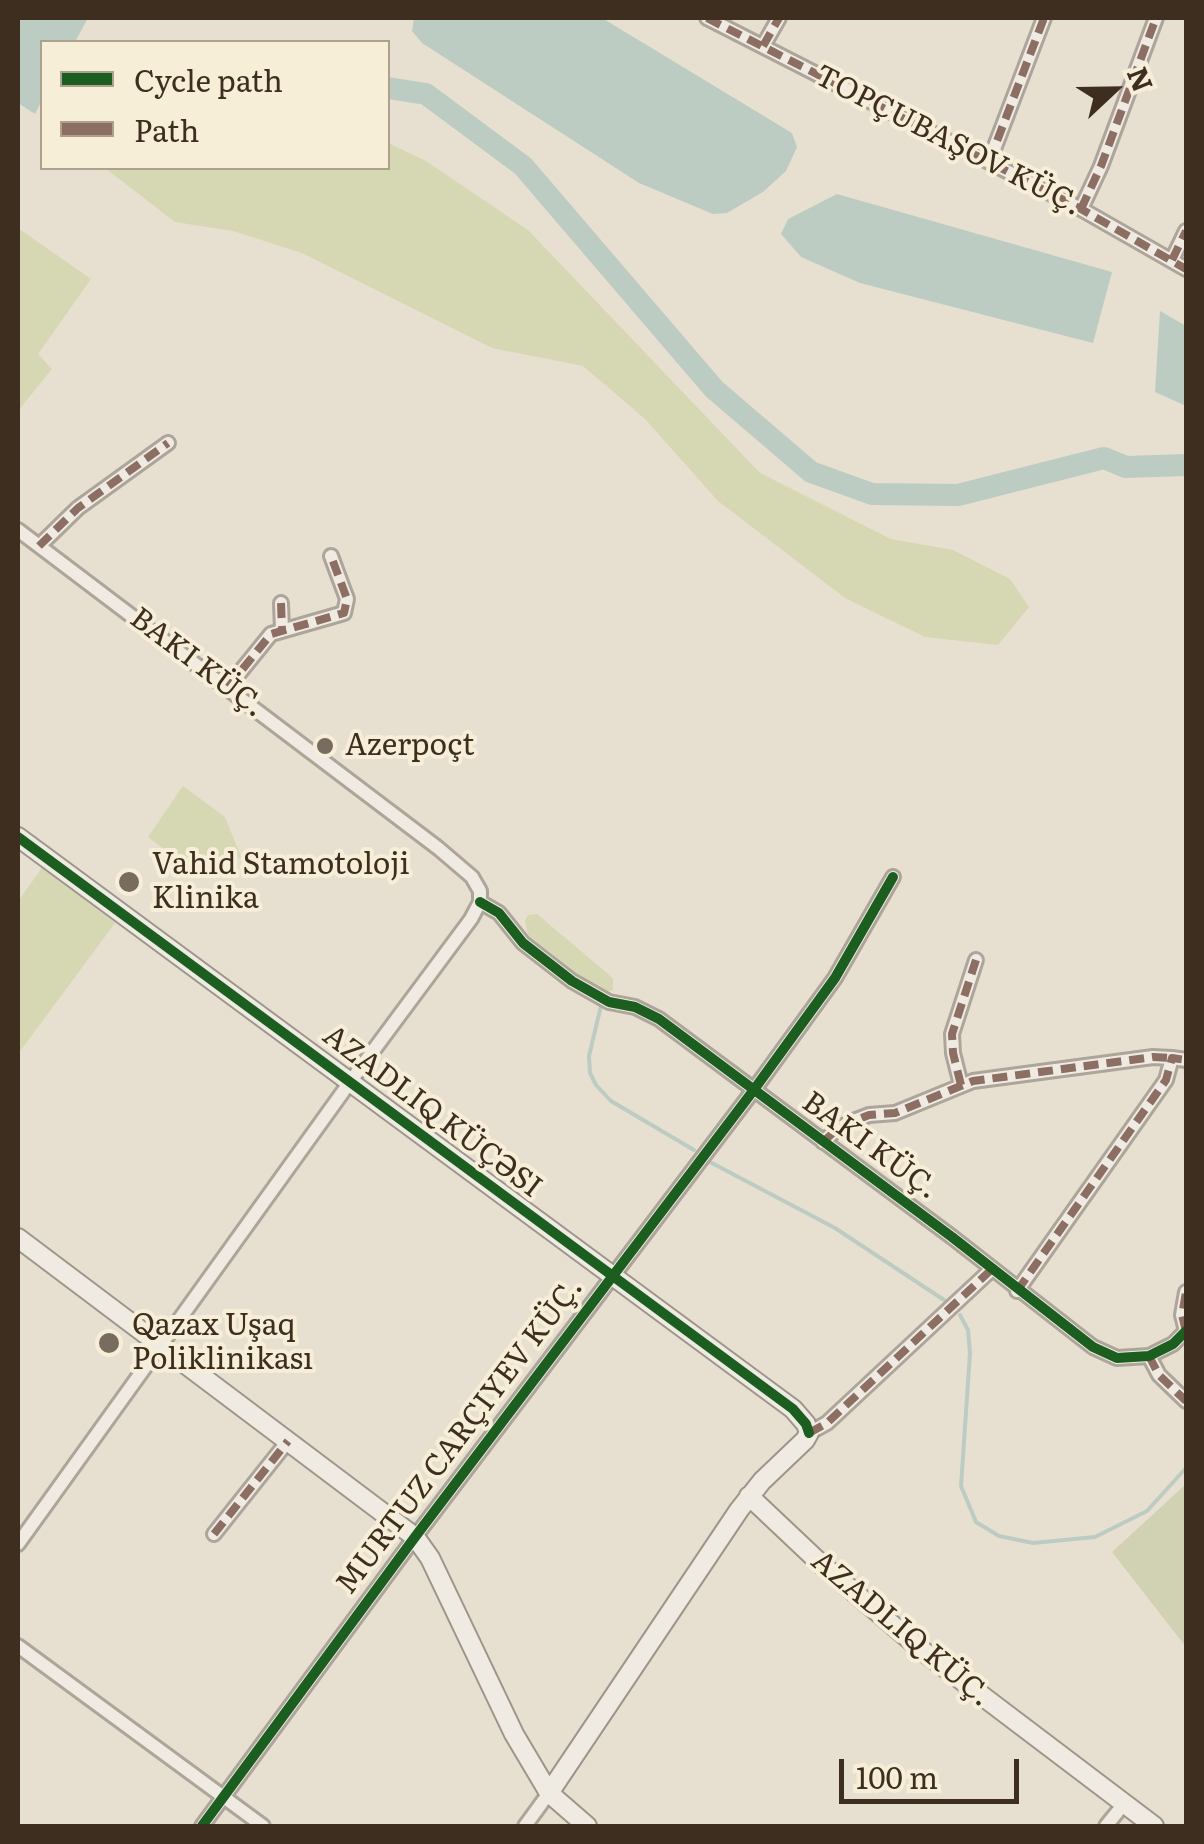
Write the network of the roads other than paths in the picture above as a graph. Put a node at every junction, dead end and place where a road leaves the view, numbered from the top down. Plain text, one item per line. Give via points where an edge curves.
1 (707, 18) edge
2 (779, 18) edge
3 (1044, 18) edge
4 (1156, 18) edge
5 (763, 46) junction
6 (990, 162) junction
7 (1082, 209) junction
8 (1186, 231) edge
9 (1172, 260) junction
10 (1186, 268) edge
11 (168, 443) dead end
12 (18, 530) edge
13 (39, 546) junction
14 (331, 556) dead end
15 (281, 603) dead end
16 (282, 630) junction
17 (228, 687) junction
18 (18, 837) edge
19 (892, 877) dead end
20 (480, 902) junction
21 (976, 960) dead end
22 (1179, 1059) edge
23 (350, 1082) junction
24 (960, 1085) junction
25 (753, 1091) junction
26 (823, 1142) junction
27 (18, 1238) edge
28 (992, 1269) junction
29 (610, 1277) junction
30 (1017, 1290) junction
31 (1186, 1292) edge
32 (1186, 1331) edge
33 (160, 1344) junction
34 (1149, 1356) junction
35 (1186, 1402) edge
36 (808, 1433) junction
37 (288, 1442) junction
38 (749, 1496) junction
39 (214, 1534) dead end
40 (414, 1537) junction
41 (18, 1544) edge
42 (18, 1646) edge
43 (550, 1793) junction
44 (223, 1797) junction
45 (1123, 1805) junction
46 (202, 1826) edge
47 (263, 1826) edge
48 (526, 1826) edge
49 (586, 1826) edge
50 (1106, 1826) edge
51 (1154, 1826) edge

1 - 5 street, TOPÇUBAŞOV KÜÇ.
2 - 5 street
3 - 6 street
4 - 7 street
5 - 6 street, TOPÇUBAŞOV KÜÇ.
6 - 7 street, TOPÇUBAŞOV KÜÇ.
7 - 9 street, TOPÇUBAŞOV KÜÇ.
8 - 9 street
9 - 10 street, TOPÇUBAŞOV KÜÇ.
11 - 13 street via 78,508
12 - 13 street
13 - 17 street
14 - 16 street via 347,608 339,616
15 - 16 street
16 - 17 street via 264,641
17 - 20 street via 461,866
18 - 23 street
19 - 25 street via 835,978
20 - 23 street
20 - 25 street via 572,981 659,1019
21 - 24 street via 952,1034
22 - 24 street via 1153,1057
22 - 30 street
23 - 29 street
23 - 33 street
24 - 26 street via 895,1113 851,1122
25 - 26 street
25 - 29 street
26 - 28 street
27 - 33 street
28 - 30 street
28 - 36 street via 828,1423
29 - 36 street via 794,1409
29 - 40 street
30 - 34 street via 1093,1347 1117,1358
31 - 32 street
32 - 34 street
33 - 37 street
33 - 41 street
34 - 35 street
36 - 38 street
37 - 39 street
37 - 40 street
38 - 43 street
38 - 45 street via 923,1651
40 - 43 street
40 - 44 street
42 - 44 street
43 - 48 street
43 - 49 street
44 - 46 street
44 - 47 street
45 - 50 street
45 - 51 street

